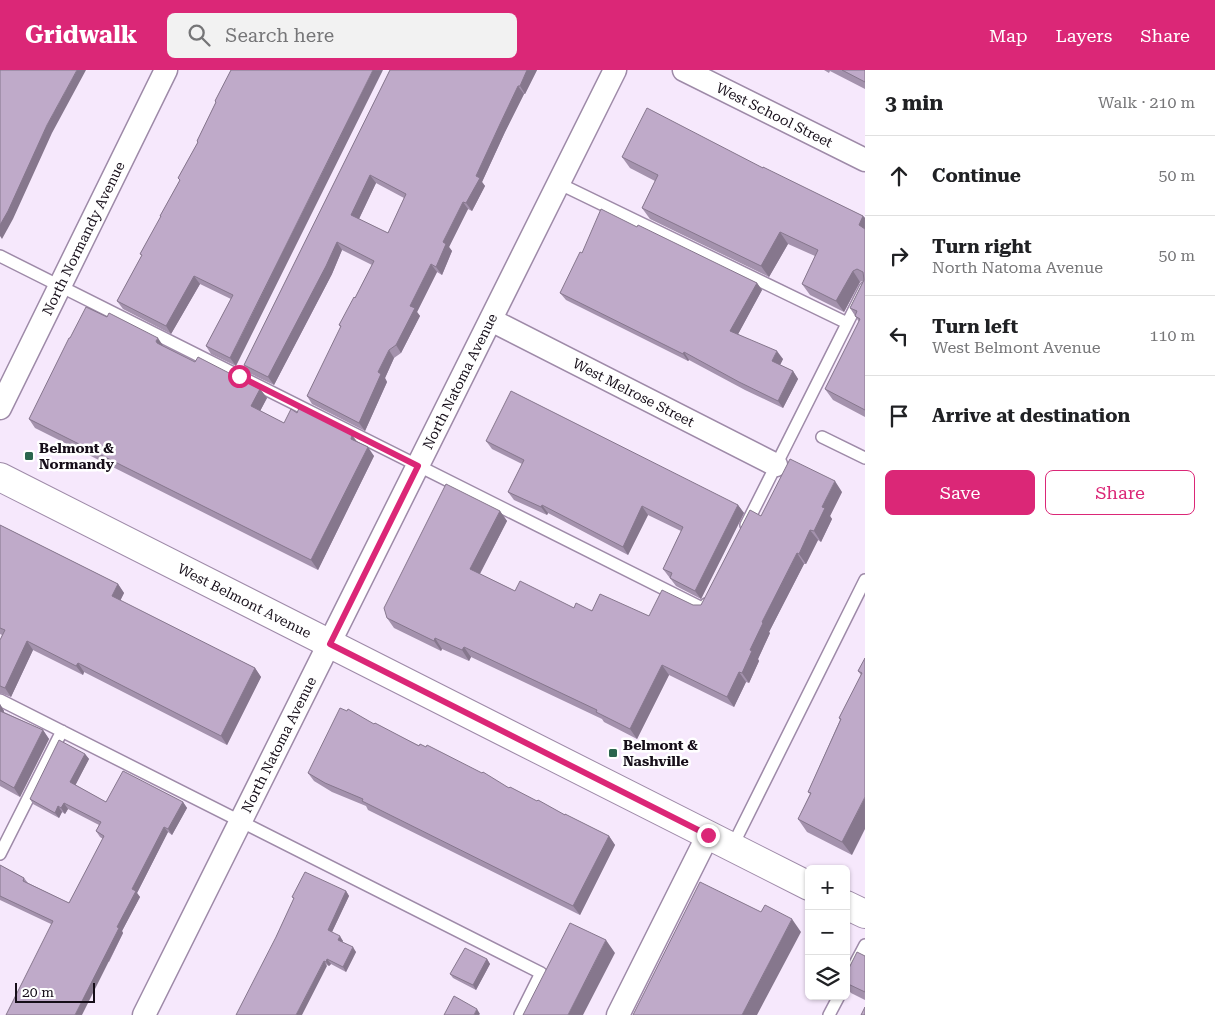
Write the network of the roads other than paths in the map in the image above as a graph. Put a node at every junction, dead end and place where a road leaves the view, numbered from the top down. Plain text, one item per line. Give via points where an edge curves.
1 (166, 70) edge
2 (614, 70) edge
3 (684, 70) edge
4 (865, 160) edge
5 (558, 183) junction
6 (0, 256) edge
7 (60, 286) junction
8 (865, 288) edge
9 (491, 320) junction
10 (847, 323) junction
11 (0, 408) edge
12 (822, 436) dead end
13 (865, 458) edge
14 (776, 465) junction
15 (418, 466) junction
16 (0, 478) edge
17 (742, 533) edge
18 (865, 580) edge
19 (712, 592) edge
20 (330, 644) junction
21 (0, 700) edge
22 (62, 731) junction
23 (241, 822) junction
24 (708, 835) junction
25 (732, 847) junction
26 (0, 854) edge
27 (805, 884) edge
28 (865, 945) edge
29 (850, 973) edge
30 (836, 1000) edge
31 (144, 1015) edge
32 (520, 1015) edge
33 (618, 1015) edge
34 (829, 1015) edge

1 - 7 street, North Normandy Avenue
2 - 5 street, North Natoma Avenue
3 - 4 street, West School Street
5 - 9 street, North Natoma Avenue
5 - 10 lane
6 - 7 lane
7 - 11 street, North Normandy Avenue
7 - 15 lane via 241,372
8 - 10 lane
9 - 14 street, West Melrose Street
9 - 15 street, North Natoma Avenue
10 - 14 lane
12 - 13 lane
14 - 17 lane
15 - 19 lane via 704,610
15 - 20 street, North Natoma Avenue
16 - 20 main road, West Belmont Avenue
18 - 25 lane
20 - 23 street, North Natoma Avenue
20 - 24 main road, West Belmont Avenue
21 - 22 lane
22 - 23 lane
22 - 26 lane
23 - 31 street, North Natoma Avenue
23 - 32 lane via 540,973
24 - 25 main road, West Belmont Avenue
24 - 33 street
25 - 27 main road, West Belmont Avenue
28 - 29 lane
30 - 34 lane

